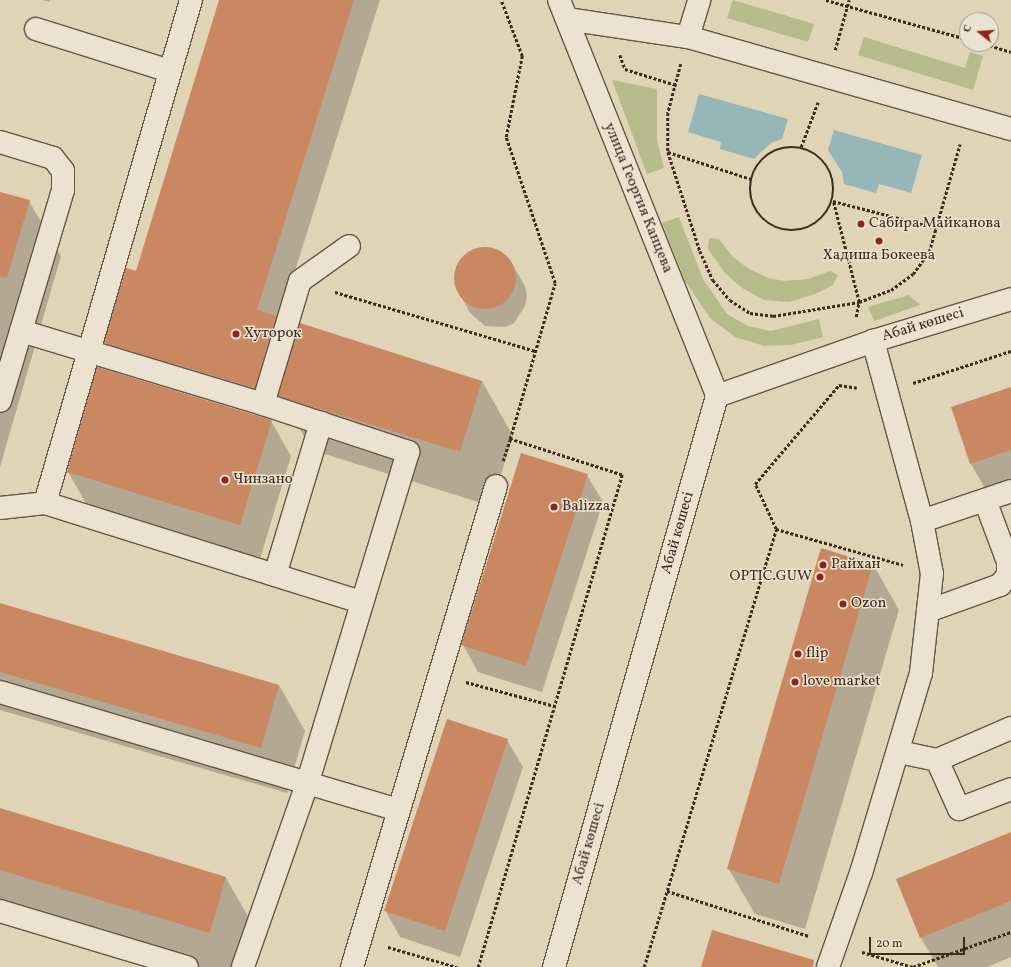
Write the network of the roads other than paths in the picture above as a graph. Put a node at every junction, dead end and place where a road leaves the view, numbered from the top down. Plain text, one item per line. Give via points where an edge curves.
1 (191, 0) edge
2 (699, 0) edge
3 (563, 9) edge
4 (36, 29) dead end
5 (688, 37) junction
6 (170, 71) junction
7 (1011, 129) edge
8 (0, 142) edge
9 (349, 246) dead end
10 (1011, 299) edge
11 (21, 331) junction
12 (872, 340) junction
13 (89, 351) junction
14 (717, 396) junction
15 (0, 401) edge
16 (263, 404) junction
17 (321, 423) junction
18 (496, 486) dead end
19 (1011, 491) edge
20 (985, 500) junction
21 (44, 503) junction
22 (0, 508) edge
23 (922, 521) junction
24 (275, 575) junction
25 (1009, 575) edge
26 (361, 602) junction
27 (928, 611) junction
28 (0, 692) edge
29 (1011, 728) edge
30 (899, 752) junction
31 (937, 760) junction
32 (307, 784) junction
33 (1011, 789) edge
34 (399, 810) junction
35 (0, 911) edge
36 (187, 967) edge
37 (243, 967) edge
38 (352, 967) edge
39 (554, 967) edge
40 (828, 967) edge

1 - 6 street
2 - 5 street
3 - 5 street
3 - 14 street, улица Георгия Канцева
4 - 6 street
5 - 7 street
6 - 13 street
8 - 11 street via 53,158 63,171 63,190
9 - 16 street via 300,281
10 - 12 street, Абай көшесі
11 - 13 street
11 - 15 street
12 - 14 street, Абай көшесі
12 - 23 street
13 - 16 street
13 - 21 street
14 - 39 street, Абай көшесі
16 - 17 street
17 - 24 street
17 - 26 street via 408,452
18 - 34 street
19 - 20 street
20 - 23 street
20 - 25 street via 1008,562
21 - 22 street
21 - 24 street
23 - 27 street via 932,574
24 - 26 street
25 - 27 street via 1000,585
26 - 32 street
27 - 30 street via 921,673
28 - 32 street
29 - 31 street
30 - 31 street
30 - 40 street
31 - 33 street via 959,809
32 - 34 street
32 - 37 street
34 - 38 street
35 - 36 street

